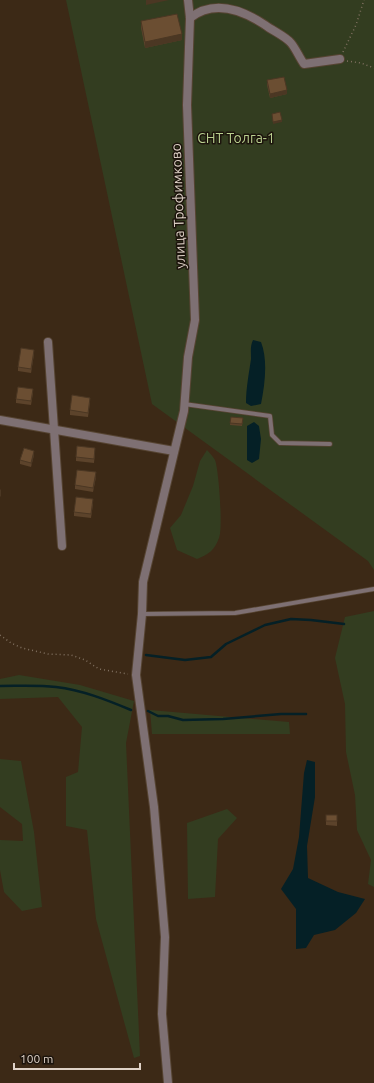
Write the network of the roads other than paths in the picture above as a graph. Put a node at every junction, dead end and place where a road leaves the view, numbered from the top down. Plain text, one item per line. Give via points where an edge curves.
1 (188, 0) edge
2 (190, 18) junction
3 (340, 59) road end
4 (48, 342) dead end
5 (184, 407) junction
6 (0, 420) edge
7 (53, 429) junction
8 (330, 444) dead end
9 (174, 451) junction
10 (62, 546) dead end
11 (374, 589) edge
12 (142, 614) junction
13 (168, 1083) edge

1 - 2 street, улица Трофимково
2 - 3 street via 203,5 222,2 242,10 290,42 304,64
2 - 5 street, улица Трофимково via 187,105 195,320 188,357
4 - 7 street
5 - 8 lane via 270,416 272,435 280,443
5 - 9 street, улица Трофимково
6 - 7 street
7 - 9 street
7 - 10 street
9 - 12 street, улица Трофимково via 143,582
11 - 12 lane via 235,613
12 - 13 street, улица Трофимково via 136,675 154,807 164,929 162,1014

